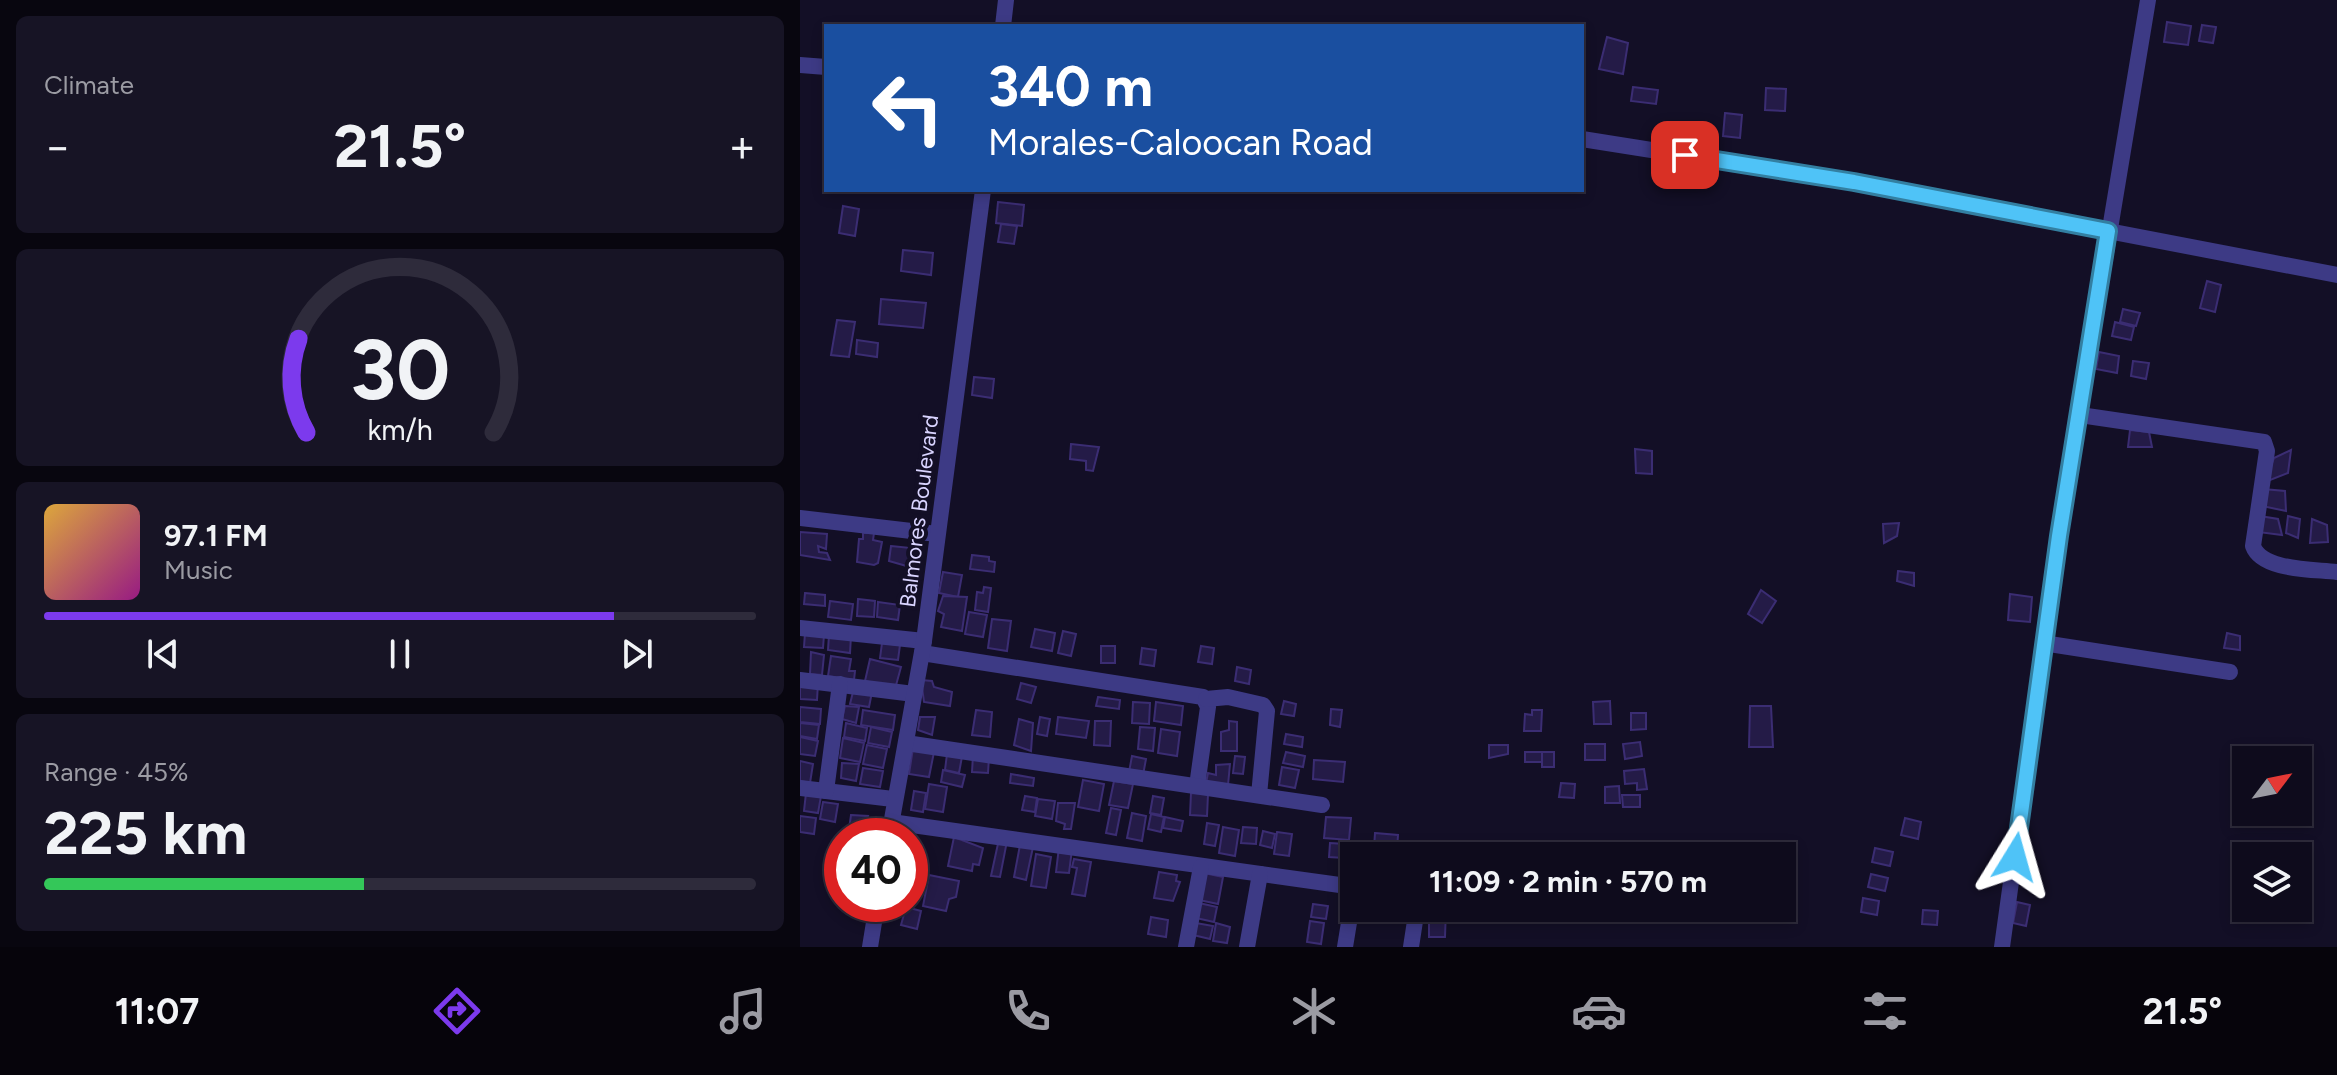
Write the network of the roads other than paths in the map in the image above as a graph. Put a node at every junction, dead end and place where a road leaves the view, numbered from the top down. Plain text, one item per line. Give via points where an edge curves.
1 (1006, 0) edge
2 (2148, 0) edge
3 (1003, 24) edge
4 (800, 65) edge
5 (824, 67) edge
6 (1584, 139) edge
7 (983, 192) edge
8 (2108, 231) junction
9 (2337, 275) edge
10 (2080, 415) junction
11 (800, 518) edge
12 (937, 534) junction
13 (2337, 572) edge
14 (800, 628) edge
15 (2043, 643) junction
16 (923, 647) junction
17 (2230, 672) dead end
18 (800, 680) edge
19 (840, 684) junction
20 (914, 694) junction
21 (1206, 699) junction
22 (906, 743) junction
23 (1197, 786) junction
24 (800, 788) edge
25 (826, 791) junction
26 (1259, 795) junction
27 (893, 799) junction
28 (1322, 805) dead end
29 (891, 818) edge
30 (928, 834) edge
31 (1201, 867) junction
32 (1260, 874) junction
33 (1340, 887) edge
34 (874, 922) edge
35 (1349, 922) edge
36 (1415, 922) edge
37 (870, 947) edge
38 (1186, 947) edge
39 (1247, 947) edge
40 (1345, 947) edge
41 (1411, 947) edge
42 (2002, 947) edge

1 - 3 street
2 - 8 street
4 - 5 street
6 - 8 street via 1854,182
7 - 12 street, Balmores Boulevard
8 - 9 street
8 - 10 street
10 - 13 street via 2264,442 2255,552 2271,562
10 - 15 street
11 - 12 street
12 - 16 street, Balmores Boulevard
14 - 16 street
15 - 17 street
15 - 42 street
16 - 20 street, Balmores Boulevard
16 - 21 street
18 - 19 street
19 - 20 street
19 - 25 street
20 - 22 street, Balmores Boulevard
21 - 23 street
21 - 26 street via 1228,697 1267,711
22 - 23 street
22 - 27 street, Balmores Boulevard
23 - 26 street
24 - 25 street
25 - 27 street
26 - 28 street
27 - 29 street, Balmores Boulevard
30 - 31 street
31 - 32 street
31 - 38 street
32 - 33 street
32 - 39 street
34 - 37 street
35 - 40 street
36 - 41 street

